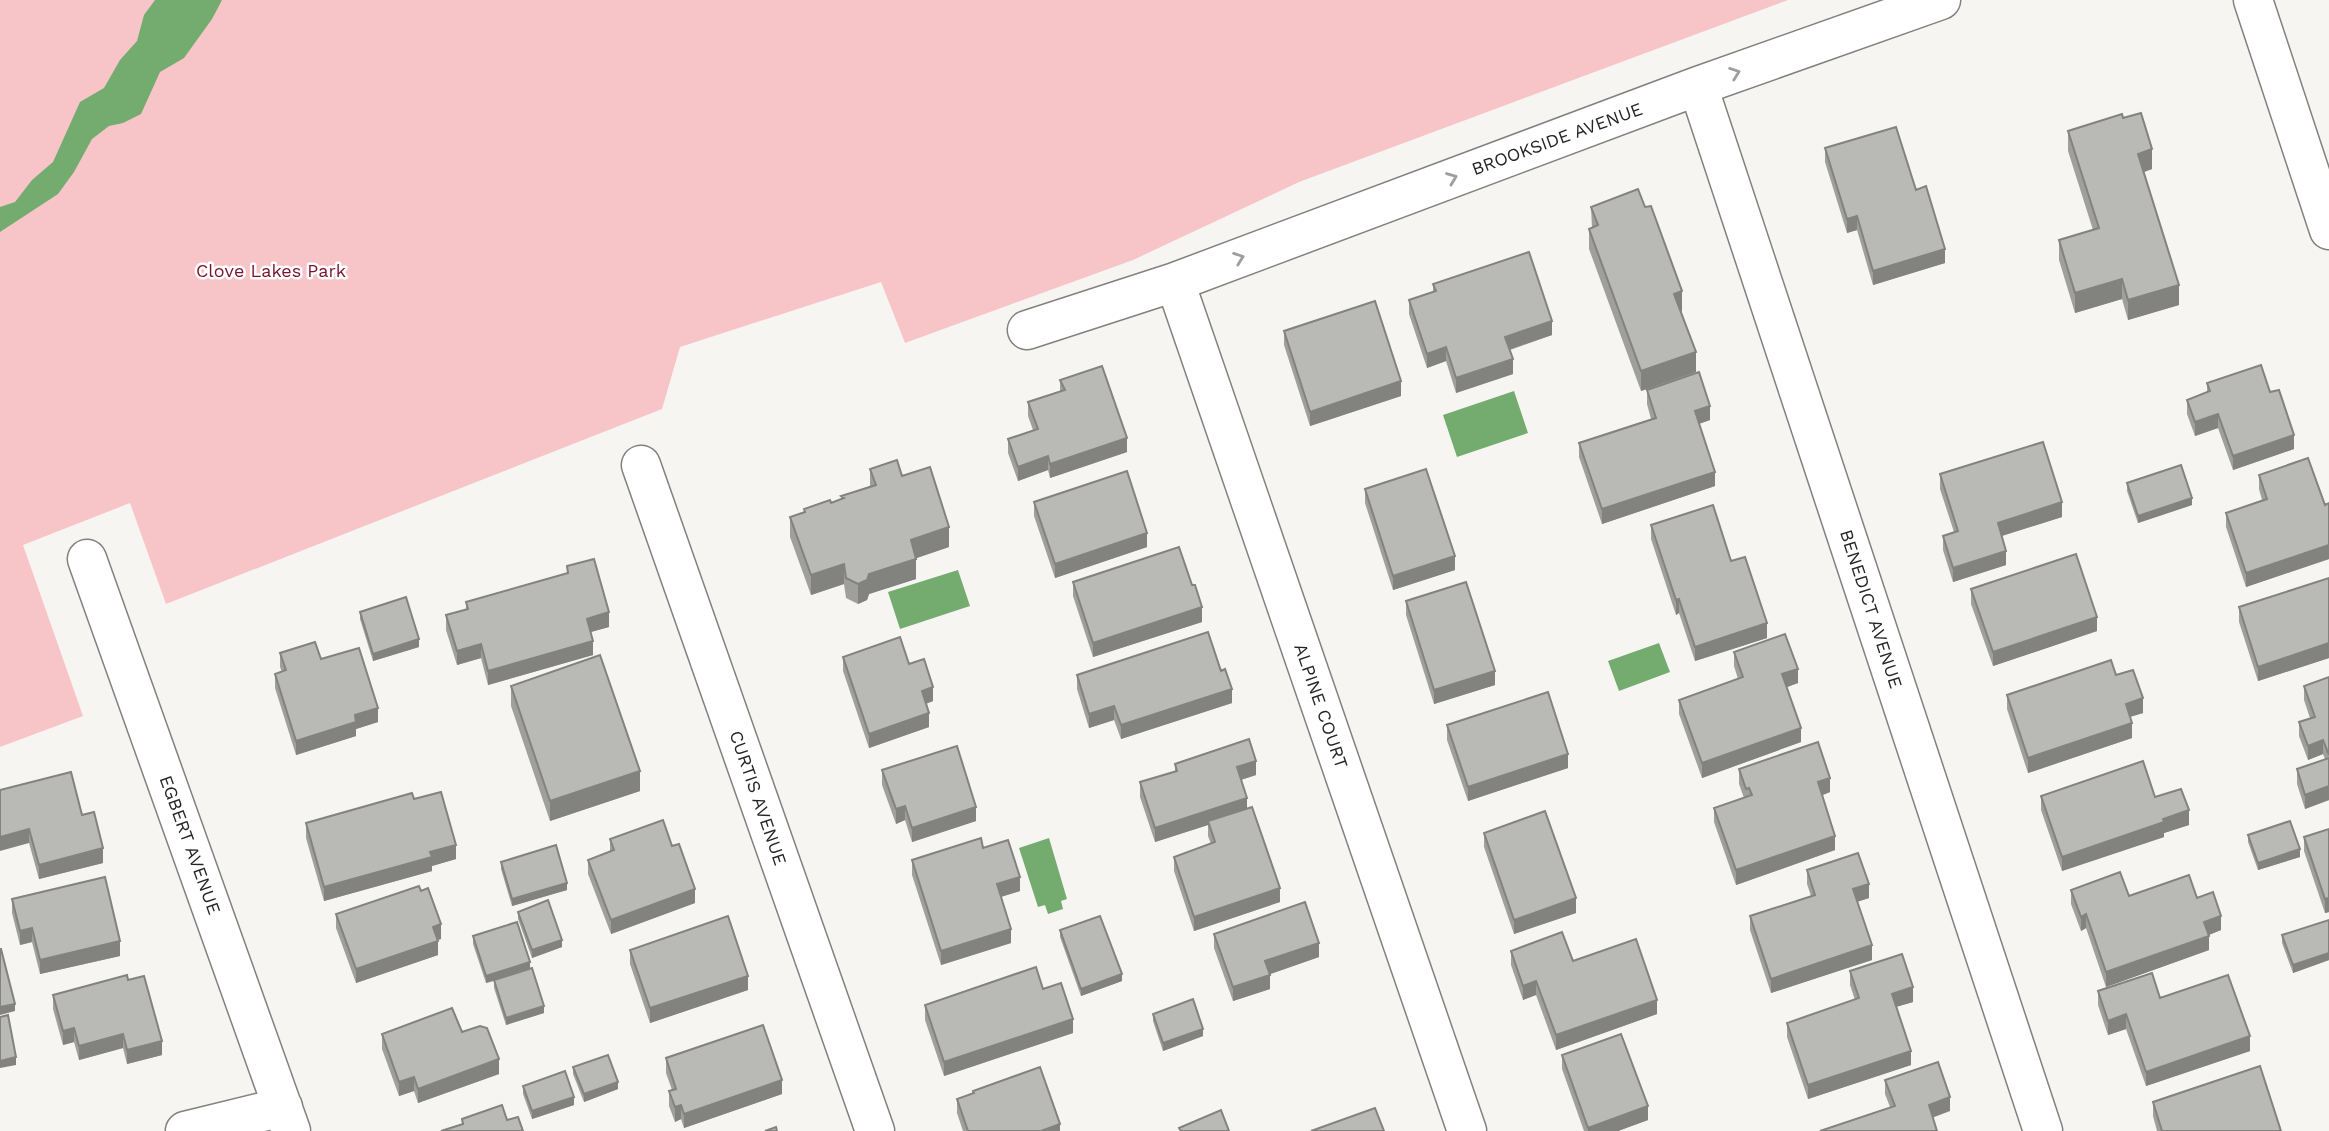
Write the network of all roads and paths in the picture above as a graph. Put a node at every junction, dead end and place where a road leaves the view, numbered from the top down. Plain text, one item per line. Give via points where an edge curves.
1 (1941, 0) edge
2 (2253, 0) edge
3 (1698, 86) junction
4 (2329, 230) edge
5 (1175, 282) junction
6 (1027, 330) dead end
7 (641, 465) dead end
8 (87, 559) dead end
9 (287, 1119) edge
10 (185, 1131) edge
11 (875, 1131) edge
12 (1467, 1131) edge
13 (2043, 1131) edge

3 -> 1 street, BROOKSIDE AVENUE
2 - 4 street
5 -> 3 street, BROOKSIDE AVENUE
3 - 13 street, BENEDICT AVENUE
5 - 6 street, BROOKSIDE AVENUE
5 - 12 street, ALPINE COURT
7 - 11 street, CURTIS AVENUE
8 - 9 street, EGBERT AVENUE
9 - 10 street

